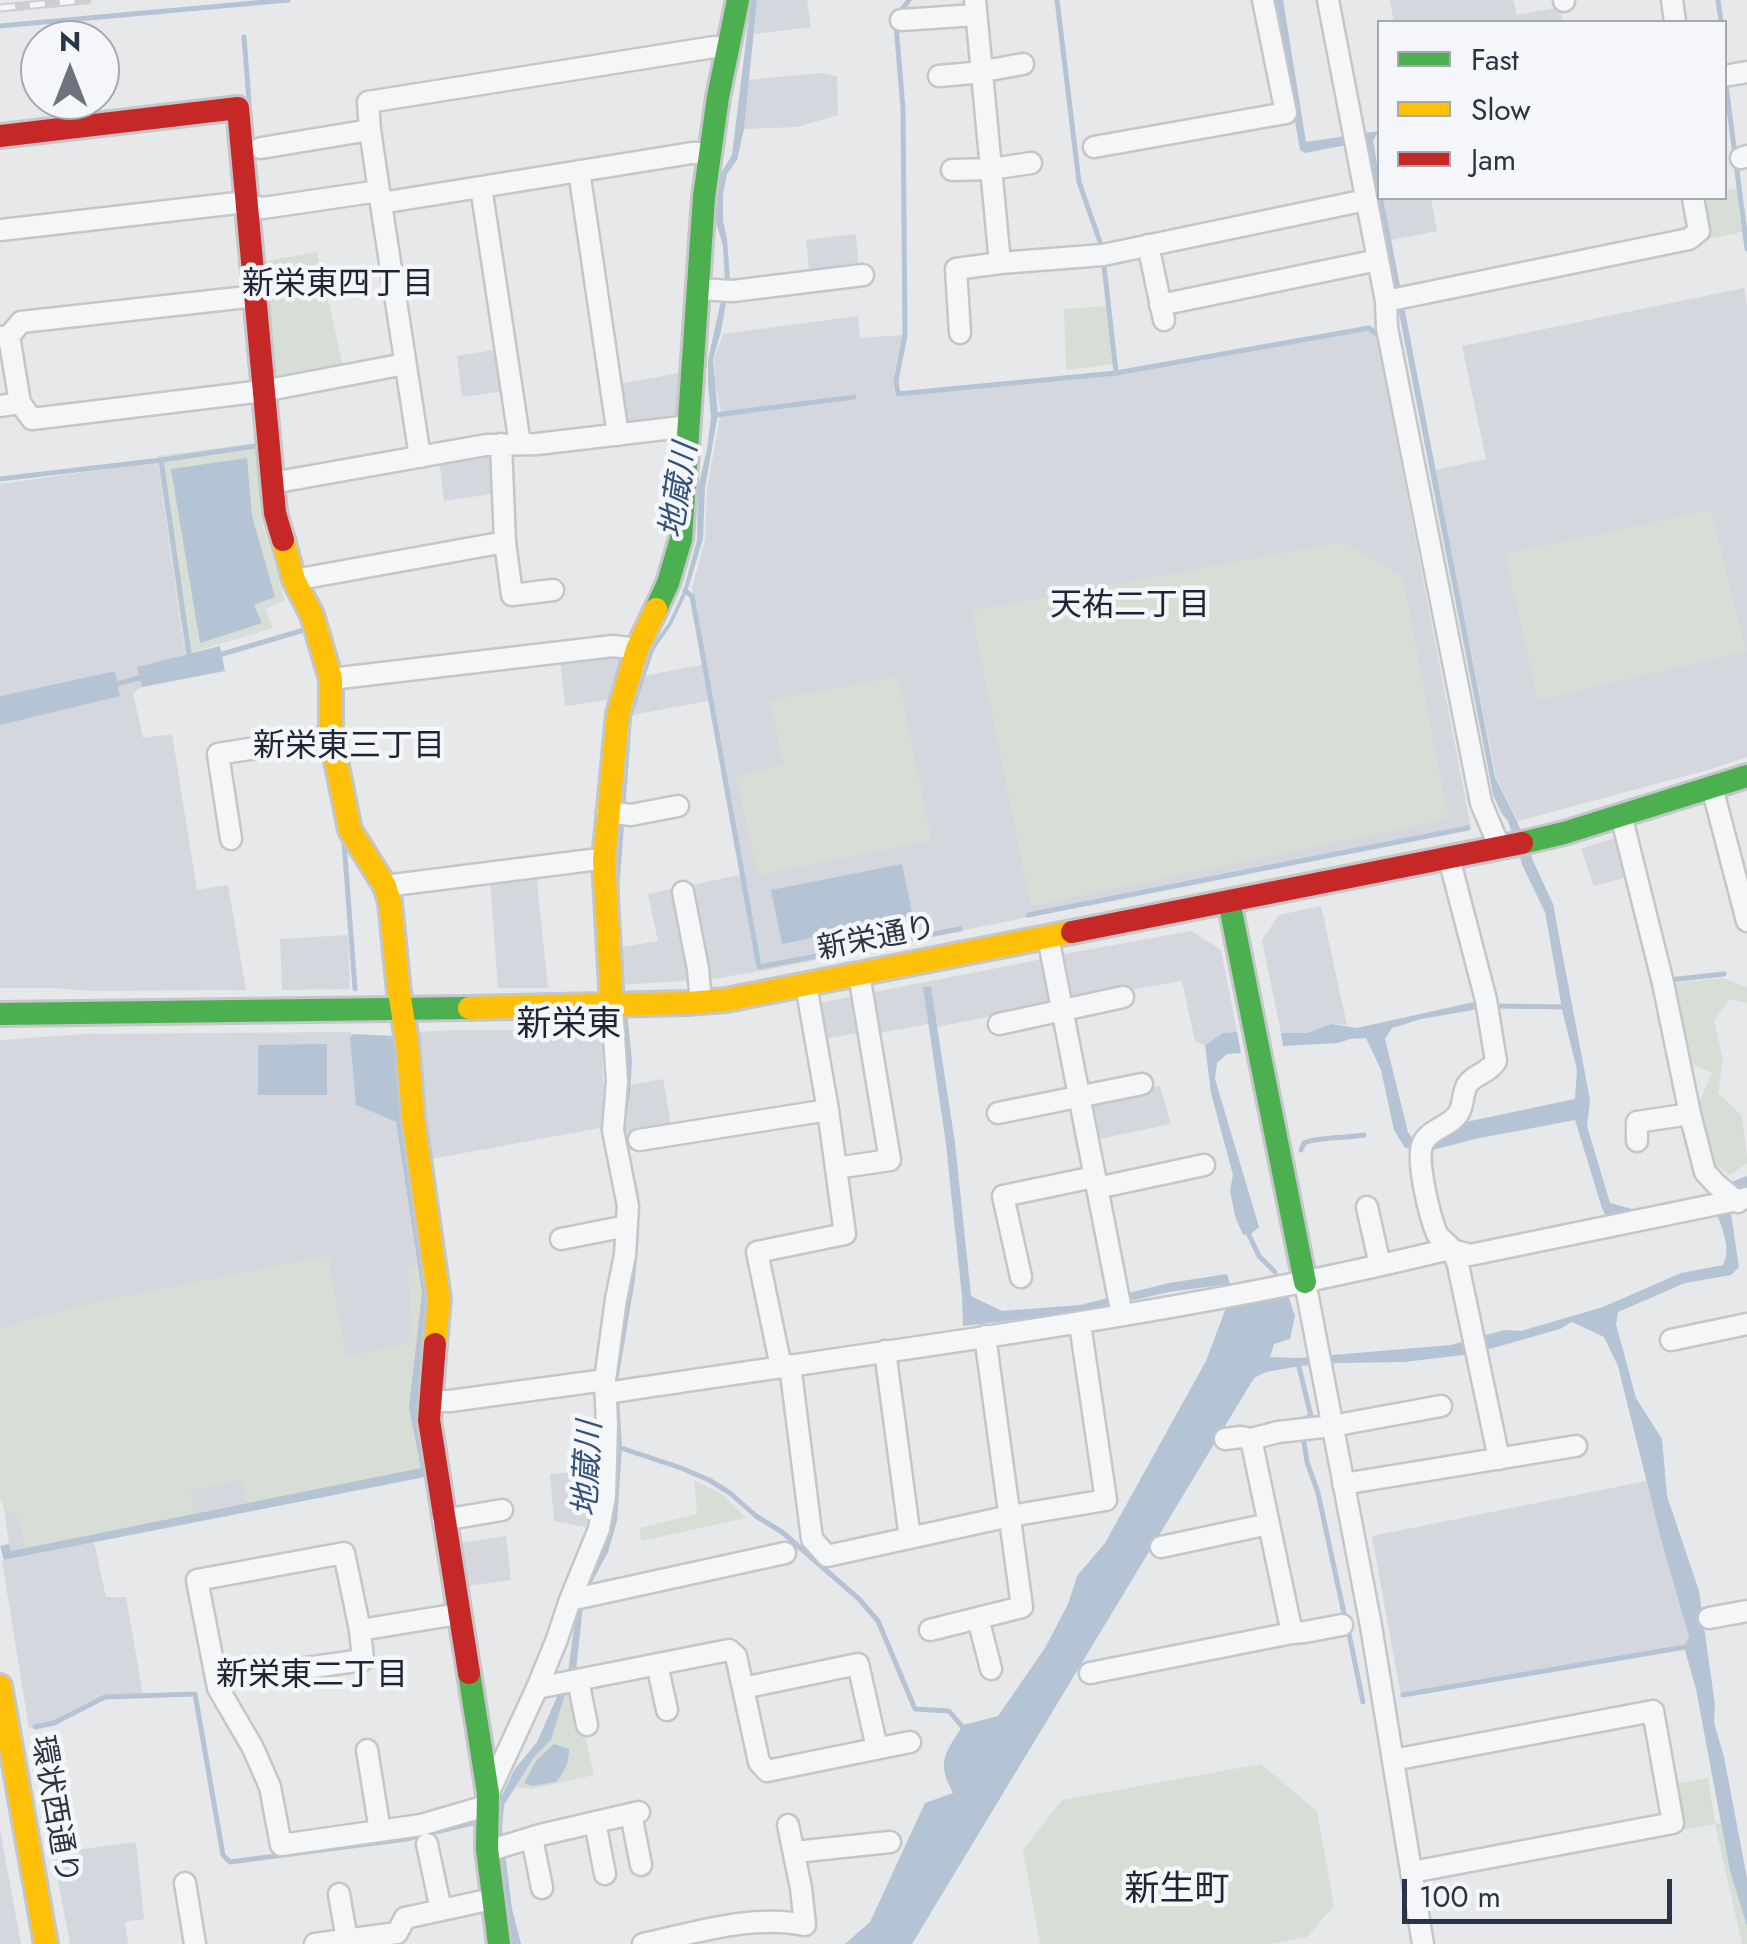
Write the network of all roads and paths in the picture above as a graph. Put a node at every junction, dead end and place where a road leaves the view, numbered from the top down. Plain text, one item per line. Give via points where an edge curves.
1 (738, 0) edge
2 (1264, 0) edge
3 (1328, 0) edge
4 (975, 7) edge
5 (901, 20) dead end
6 (728, 48) junction
7 (1022, 64) dead end
8 (981, 70) junction
9 (939, 76) dead end
10 (370, 130) junction
11 (0, 136) edge
12 (1094, 147) dead end
13 (261, 148) dead end
14 (709, 153) junction
15 (1031, 162) dead end
16 (991, 169) junction
17 (952, 170) dead end
18 (579, 171) junction
19 (481, 187) junction
20 (1370, 191) edge
21 (380, 197) junction
22 (1692, 200) edge
23 (256, 208) junction
24 (0, 230) edge
25 (1148, 245) junction
26 (1378, 260) junction
27 (1000, 264) junction
28 (863, 275) dead end
29 (718, 290) junction
30 (256, 296) junction
31 (1395, 299) junction
32 (960, 333) dead end
33 (5, 337) edge
34 (405, 364) junction
35 (271, 390) junction
36 (10, 404) edge
37 (690, 426) junction
38 (618, 436) junction
39 (510, 444) junction
40 (420, 457) junction
41 (281, 481) junction
42 (504, 542) junction
43 (301, 583) junction
44 (553, 590) dead end
45 (636, 648) junction
46 (331, 679) junction
47 (323, 737) junction
48 (1747, 776) edge
49 (1712, 787) junction
50 (678, 806) dead end
51 (618, 813) junction
52 (1622, 815) junction
53 (231, 840) dead end
54 (1500, 848) junction
55 (1449, 858) junction
56 (604, 860) junction
57 (385, 886) junction
58 (683, 892) dead end
59 (1230, 902) junction
60 (1747, 921) edge
61 (1048, 937) junction
62 (859, 974) junction
63 (806, 985) junction
64 (1123, 997) dead end
65 (701, 1002) junction
66 (612, 1005) junction
67 (401, 1010) junction
68 (1062, 1010) junction
69 (0, 1014) edge
70 (999, 1024) dead end
71 (1142, 1084) dead end
72 (1078, 1097) junction
73 (828, 1110) junction
74 (998, 1113) dead end
75 (1690, 1114) junction
76 (638, 1140) dead end
77 (1638, 1141) dead end
78 (1204, 1165) dead end
79 (836, 1168) junction
80 (1095, 1182) junction
81 (1743, 1200) edge
82 (1368, 1207) dead end
83 (627, 1226) junction
84 (561, 1240) dead end
85 (1452, 1250) junction
86 (1380, 1266) junction
87 (1021, 1277) dead end
88 (1304, 1282) junction
89 (1122, 1314) junction
90 (1080, 1324) junction
91 (1747, 1324) edge
92 (985, 1336) junction
93 (1670, 1340) dead end
94 (885, 1351) junction
95 (785, 1366) junction
96 (613, 1388) junction
97 (431, 1401) junction
98 (1440, 1406) dead end
99 (1332, 1426) junction
100 (1225, 1439) dead end
101 (1251, 1439) junction
102 (1576, 1446) dead end
103 (1499, 1459) junction
104 (1344, 1484) junction
105 (502, 1510) dead end
106 (1010, 1516) junction
107 (443, 1520) junction
108 (1269, 1524) junction
109 (910, 1538) junction
110 (1160, 1547) dead end
111 (785, 1553) dead end
112 (580, 1598) junction
113 (1747, 1611) edge
114 (458, 1614) junction
115 (978, 1618) junction
116 (1709, 1618) dead end
117 (1342, 1625) dead end
118 (360, 1630) junction
119 (930, 1630) dead end
120 (1292, 1633) junction
121 (657, 1664) junction
122 (992, 1669) dead end
123 (285, 1670) dead end
124 (1090, 1673) dead end
125 (578, 1680) junction
126 (0, 1686) edge
127 (537, 1688) junction
128 (743, 1688) junction
129 (667, 1710) dead end
130 (587, 1726) dead end
131 (910, 1742) dead end
132 (877, 1748) junction
133 (367, 1750) dead end
134 (1393, 1760) junction
135 (487, 1820) junction
136 (595, 1822) junction
137 (788, 1825) dead end
138 (380, 1831) junction
139 (523, 1840) junction
140 (890, 1842) dead end
141 (427, 1844) dead end
142 (795, 1852) junction
143 (641, 1865) dead end
144 (1412, 1872) junction
145 (606, 1874) dead end
146 (185, 1883) dead end
147 (542, 1888) dead end
148 (339, 1894) dead end
149 (492, 1899) junction
150 (441, 1910) junction
151 (771, 1922) junction
152 (348, 1940) junction
153 (46, 1944) edge
154 (195, 1944) edge
155 (315, 1944) edge
156 (499, 1944) edge
157 (643, 1944) edge
158 (774, 1944) edge
159 (1423, 1944) edge

1 - 6 main road
2 - 12 street via 1286,112
3 - 20 street
4 - 5 street
4 - 8 street
6 - 10 street via 368,102
6 - 14 main road
7 - 8 street
8 - 9 street
8 - 16 street
10 - 13 street
10 - 21 street
11 - 23 main road via 238,108
14 - 18 street
14 - 29 main road
15 - 16 street
16 - 17 street
16 - 27 street
18 - 19 street
18 - 38 street
19 - 21 street
19 - 39 street
20 - 25 street
20 - 26 street
21 - 23 street
21 - 34 street
22 - 31 street via 1699,232 1689,239
23 - 24 street via 236,204
23 - 30 main road
25 - 26 street via 1162,312
25 - 27 street
26 - 31 street
27 - 32 street via 956,269
28 - 29 street
29 - 37 main road
30 - 33 street via 21,322
30 - 35 main road
31 - 54 street via 1387,328 1482,803
33 - 36 street
34 - 35 street
34 - 40 street
35 - 36 street via 32,419
35 - 41 main road
37 - 38 street
37 - 45 main road via 681,538 668,583
38 - 39 street
39 - 40 street
39 - 42 street
40 - 41 street
41 - 43 main road via 280,533
42 - 43 street
42 - 44 street via 512,595
43 - 46 main road
45 - 46 street
45 - 51 main road via 618,714
46 - 47 main road
47 - 53 street via 218,754
47 - 57 main road via 350,830
48 - 49 main road, 新栄通り
49 - 52 main road, 新栄通り
49 - 60 street
50 - 51 street
51 - 56 main road
52 - 54 main road, 新栄通り
52 - 75 street
54 - 55 main road, 新栄通り
55 - 59 main road, 新栄通り
55 - 85 street via 1496,1062 1470,1080 1455,1118 1421,1148 1419,1166 1438,1236
56 - 57 street
56 - 66 main road
57 - 67 main road
58 - 65 street
59 - 61 main road, 新栄通り
59 - 88 main road
61 - 62 main road, 新栄通り
61 - 68 street
62 - 63 main road, 新栄通り
62 - 79 street via 890,1160
63 - 65 main road, 新栄通り
63 - 73 street
64 - 68 street
65 - 66 main road, 新栄通り
66 - 67 main road, 新栄通り
66 - 83 street via 613,1130
67 - 69 main road, 新栄通り
67 - 97 main road via 439,1300
68 - 70 street
68 - 72 street
71 - 72 street
72 - 74 street
72 - 80 street
73 - 76 street
73 - 79 street
75 - 77 street via 1637,1122
75 - 81 street via 1705,1172
78 - 80 street
79 - 95 street via 846,1234 757,1252
80 - 87 street via 1003,1196
80 - 89 street
81 - 85 street via 1470,1255
82 - 86 street
83 - 84 street
83 - 96 street
85 - 86 street
85 - 103 street
86 - 88 street
88 - 89 street
88 - 99 street
89 - 90 street
90 - 92 street
90 - 106 street via 1106,1500
91 - 93 street
92 - 94 street
92 - 106 street
94 - 95 street
94 - 109 street
95 - 96 street
95 - 109 street via 812,1539 827,1556
96 - 97 street
96 - 112 street via 606,1496
97 - 107 main road
98 - 99 street
99 - 101 street
99 - 104 street
100 - 101 street
101 - 108 street
102 - 103 street
103 - 104 street
104 - 134 street
105 - 107 street
106 - 109 street
106 - 115 street via 1022,1607
107 - 114 main road
108 - 110 street
108 - 120 street
111 - 112 street
112 - 127 street
113 - 116 street
114 - 118 street
114 - 135 main road
115 - 119 street
115 - 122 street
117 - 120 street
118 - 123 street via 363,1660
118 - 138 street via 344,1553 197,1580 218,1688 270,1788 281,1845
120 - 124 street
121 - 125 street
121 - 128 street via 729,1650
121 - 129 street
125 - 127 street
125 - 130 street
126 - 153 main road, 環状西通り
127 - 135 street
128 - 132 street via 759,1762 767,1771
128 - 132 street via 858,1664
131 - 132 street
133 - 138 street
134 - 144 street
134 - 144 street via 1653,1712 1672,1823
135 - 138 street
135 - 139 street
135 - 149 main road
136 - 139 street
136 - 143 street via 635,1813
136 - 145 street
137 - 142 street
139 - 147 street
140 - 142 street
141 - 150 street
142 - 151 street via 805,1924
144 - 159 street
146 - 154 street
148 - 152 street
149 - 150 street
149 - 156 main road
150 - 152 street via 404,1918 396,1933
151 - 157 street
151 - 158 street
152 - 155 street

